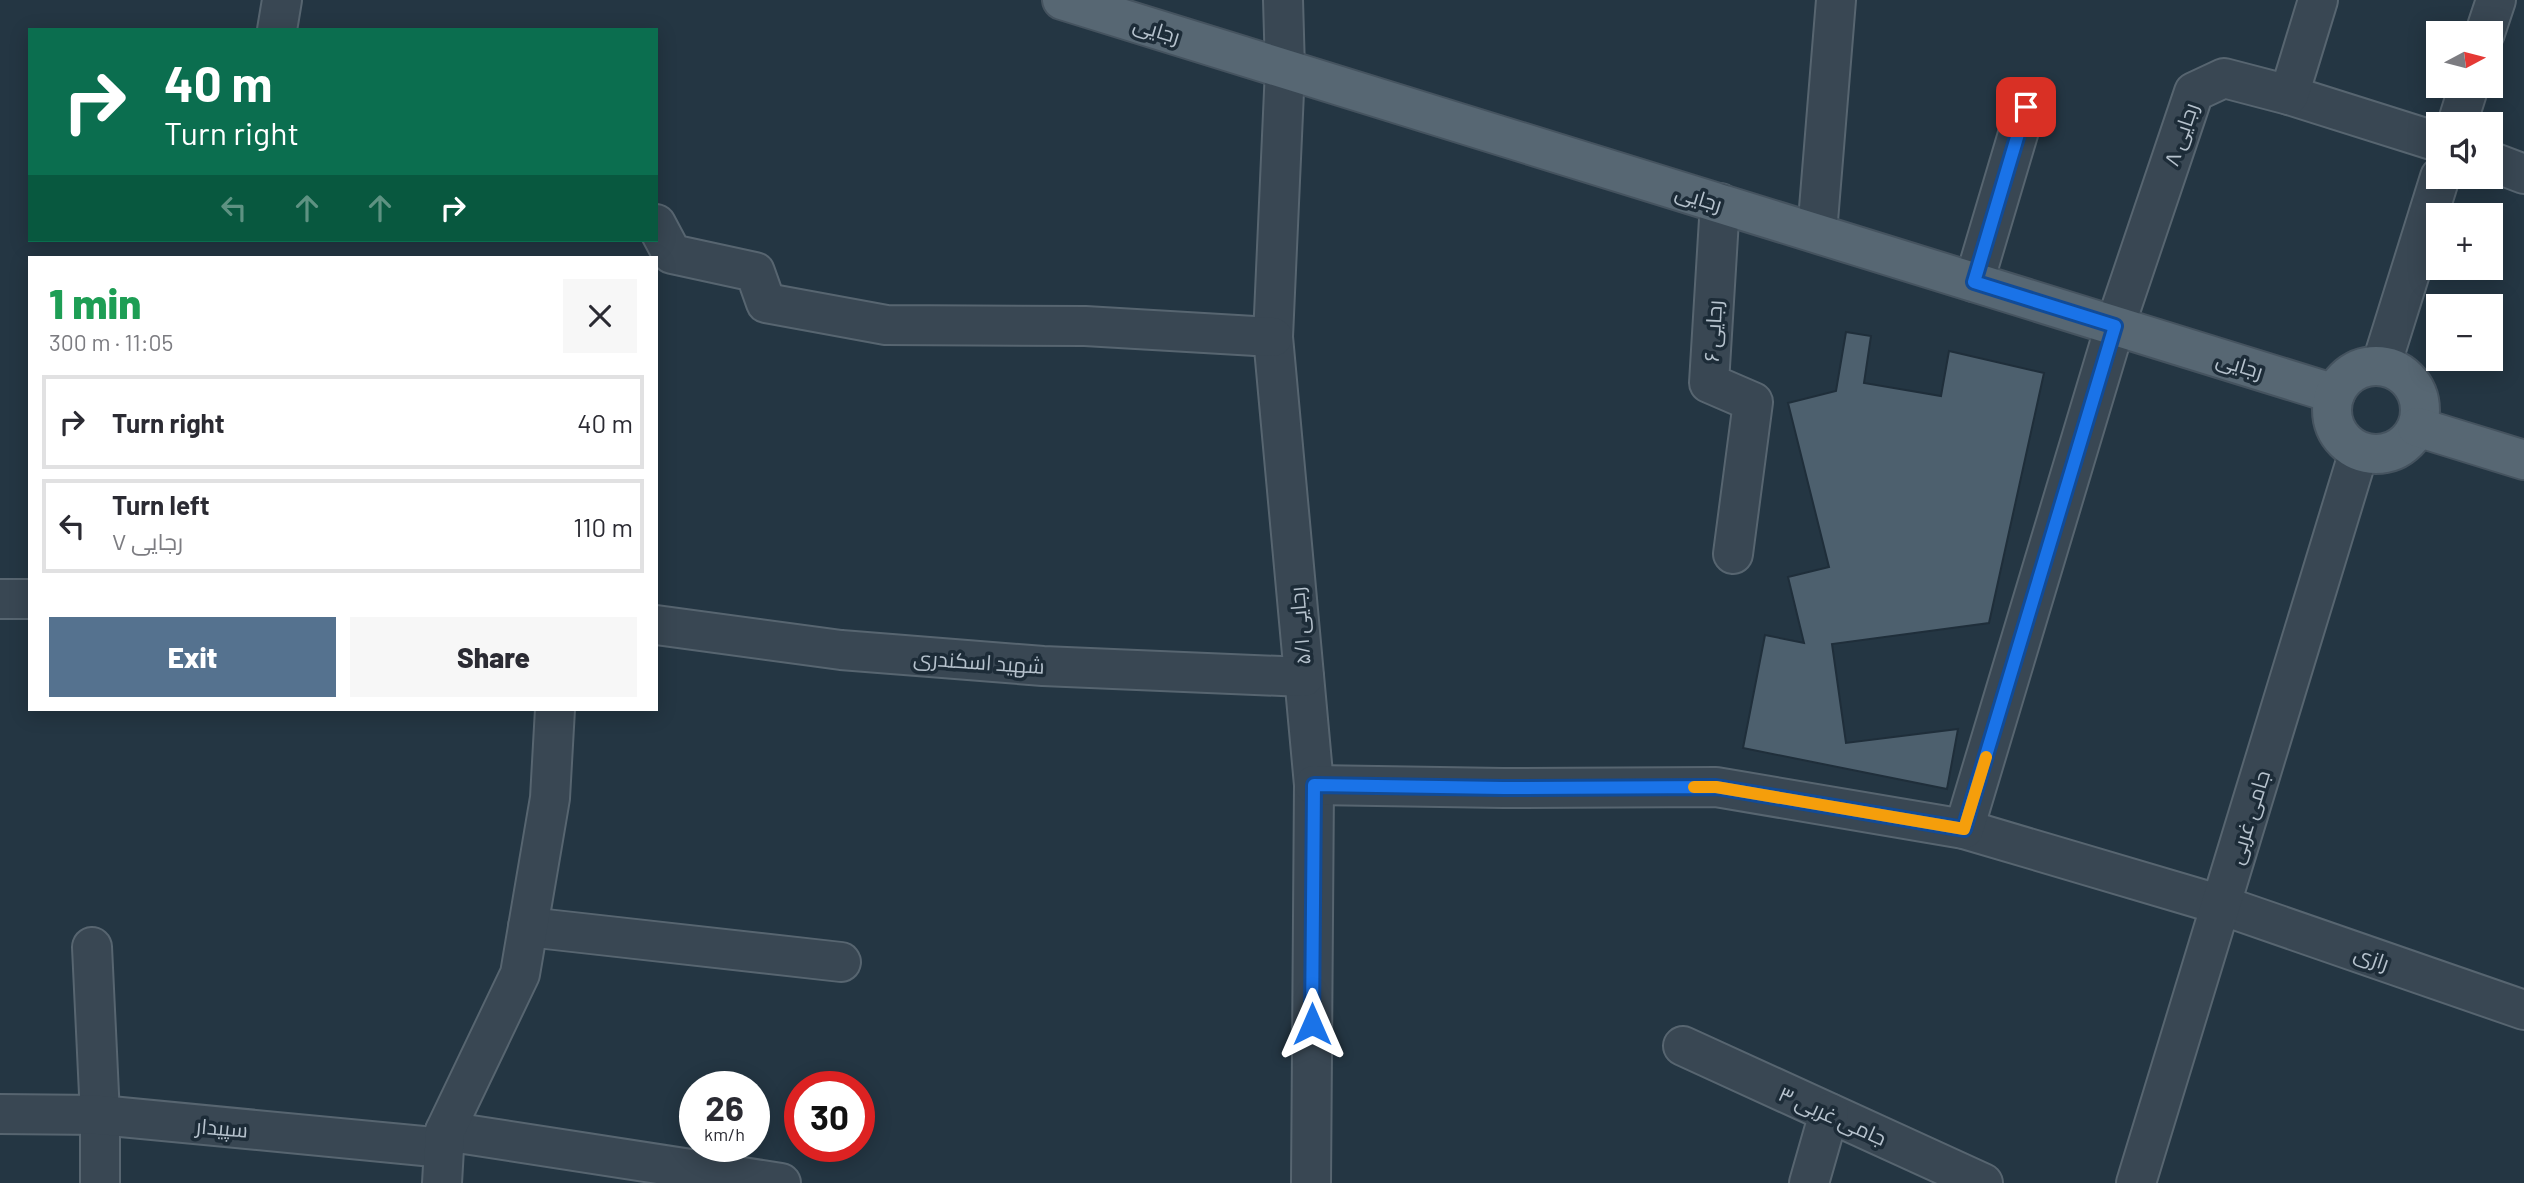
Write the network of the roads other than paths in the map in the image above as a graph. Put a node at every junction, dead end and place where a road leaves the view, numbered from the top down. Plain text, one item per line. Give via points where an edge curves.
1 (282, 0) edge
2 (1062, 0) edge
3 (1283, 0) edge
4 (2318, 0) edge
5 (2496, 0) edge
6 (1831, 1) edge
7 (2489, 21) edge
8 (277, 28) edge
9 (1285, 69) junction
10 (2289, 95) junction
11 (2026, 107) dead end
12 (2426, 138) edge
13 (2503, 166) edge
14 (2524, 174) edge
15 (2437, 189) edge
16 (1720, 203) junction
17 (658, 227) edge
18 (1817, 233) junction
19 (1974, 282) junction
20 (2115, 326) junction
21 (1273, 337) junction
22 (2381, 366) junction
23 (2335, 394) junction
24 (2417, 427) junction
25 (2359, 451) junction
26 (2524, 460) edge
27 (1733, 554) dead end
28 (0, 599) edge
29 (28, 599) edge
30 (658, 625) edge
31 (1304, 677) junction
32 (555, 711) edge
33 (1314, 785) junction
34 (1964, 829) junction
35 (2221, 905) junction
36 (528, 927) junction
37 (92, 947) dead end
38 (841, 962) dead end
39 (2524, 1010) edge
40 (1683, 1046) dead end
41 (1829, 1113) junction
42 (0, 1114) edge
43 (100, 1115) junction
44 (444, 1154) edge
45 (100, 1183) edge
46 (781, 1183) edge
47 (1311, 1183) edge
48 (1809, 1183) edge
49 (1983, 1183) edge
50 (2136, 1183) edge

1 - 8 street
2 - 9 main road, رجایی
3 - 9 street, رجایی ۵/۱
4 - 10 street
5 - 7 street
6 - 18 street
9 - 16 main road, رجایی
9 - 21 street, رجایی ۵/۱
10 - 12 street, رجایی ۸
10 - 20 street, رجایی ۸ via 2224,78 2194,92
11 - 19 street
13 - 14 street
15 - 22 street
16 - 18 main road, رجایی
16 - 27 street, رجایی ۶ via 1709,383 1753,402
17 - 21 street via 672,254 755,272 766,303 886,325 1085,326
18 - 19 main road, رجایی
19 - 20 main road, رجایی
20 - 23 main road, رجایی
20 - 34 street, رجایی ۸
21 - 31 street, رجایی ۵/۱
22 - 23 main road via 2348,375
22 - 24 main road via 2411,383 2420,404
23 - 25 main road via 2335,427
24 - 25 main road via 2393,451
24 - 26 main road
25 - 35 street, جامی غربی
28 - 29 street
30 - 31 street, شهید اسکندری via 841,650 1043,666
31 - 33 street, رجایی ۵/۱
32 - 36 street via 550,798
33 - 34 street, رازی via 1716,787
33 - 47 street, رجایی ۵/۱
34 - 35 street, رازی
35 - 39 street, رازی
35 - 50 street, جامی غربی
36 - 38 street
36 - 44 street via 520,974
37 - 43 street
40 - 41 street, جامی غربی ۳
41 - 48 street
41 - 49 street, جامی غربی ۳
42 - 43 street, سپیدار
43 - 44 street, سپیدار
43 - 45 street
44 - 46 street, سپیدار

